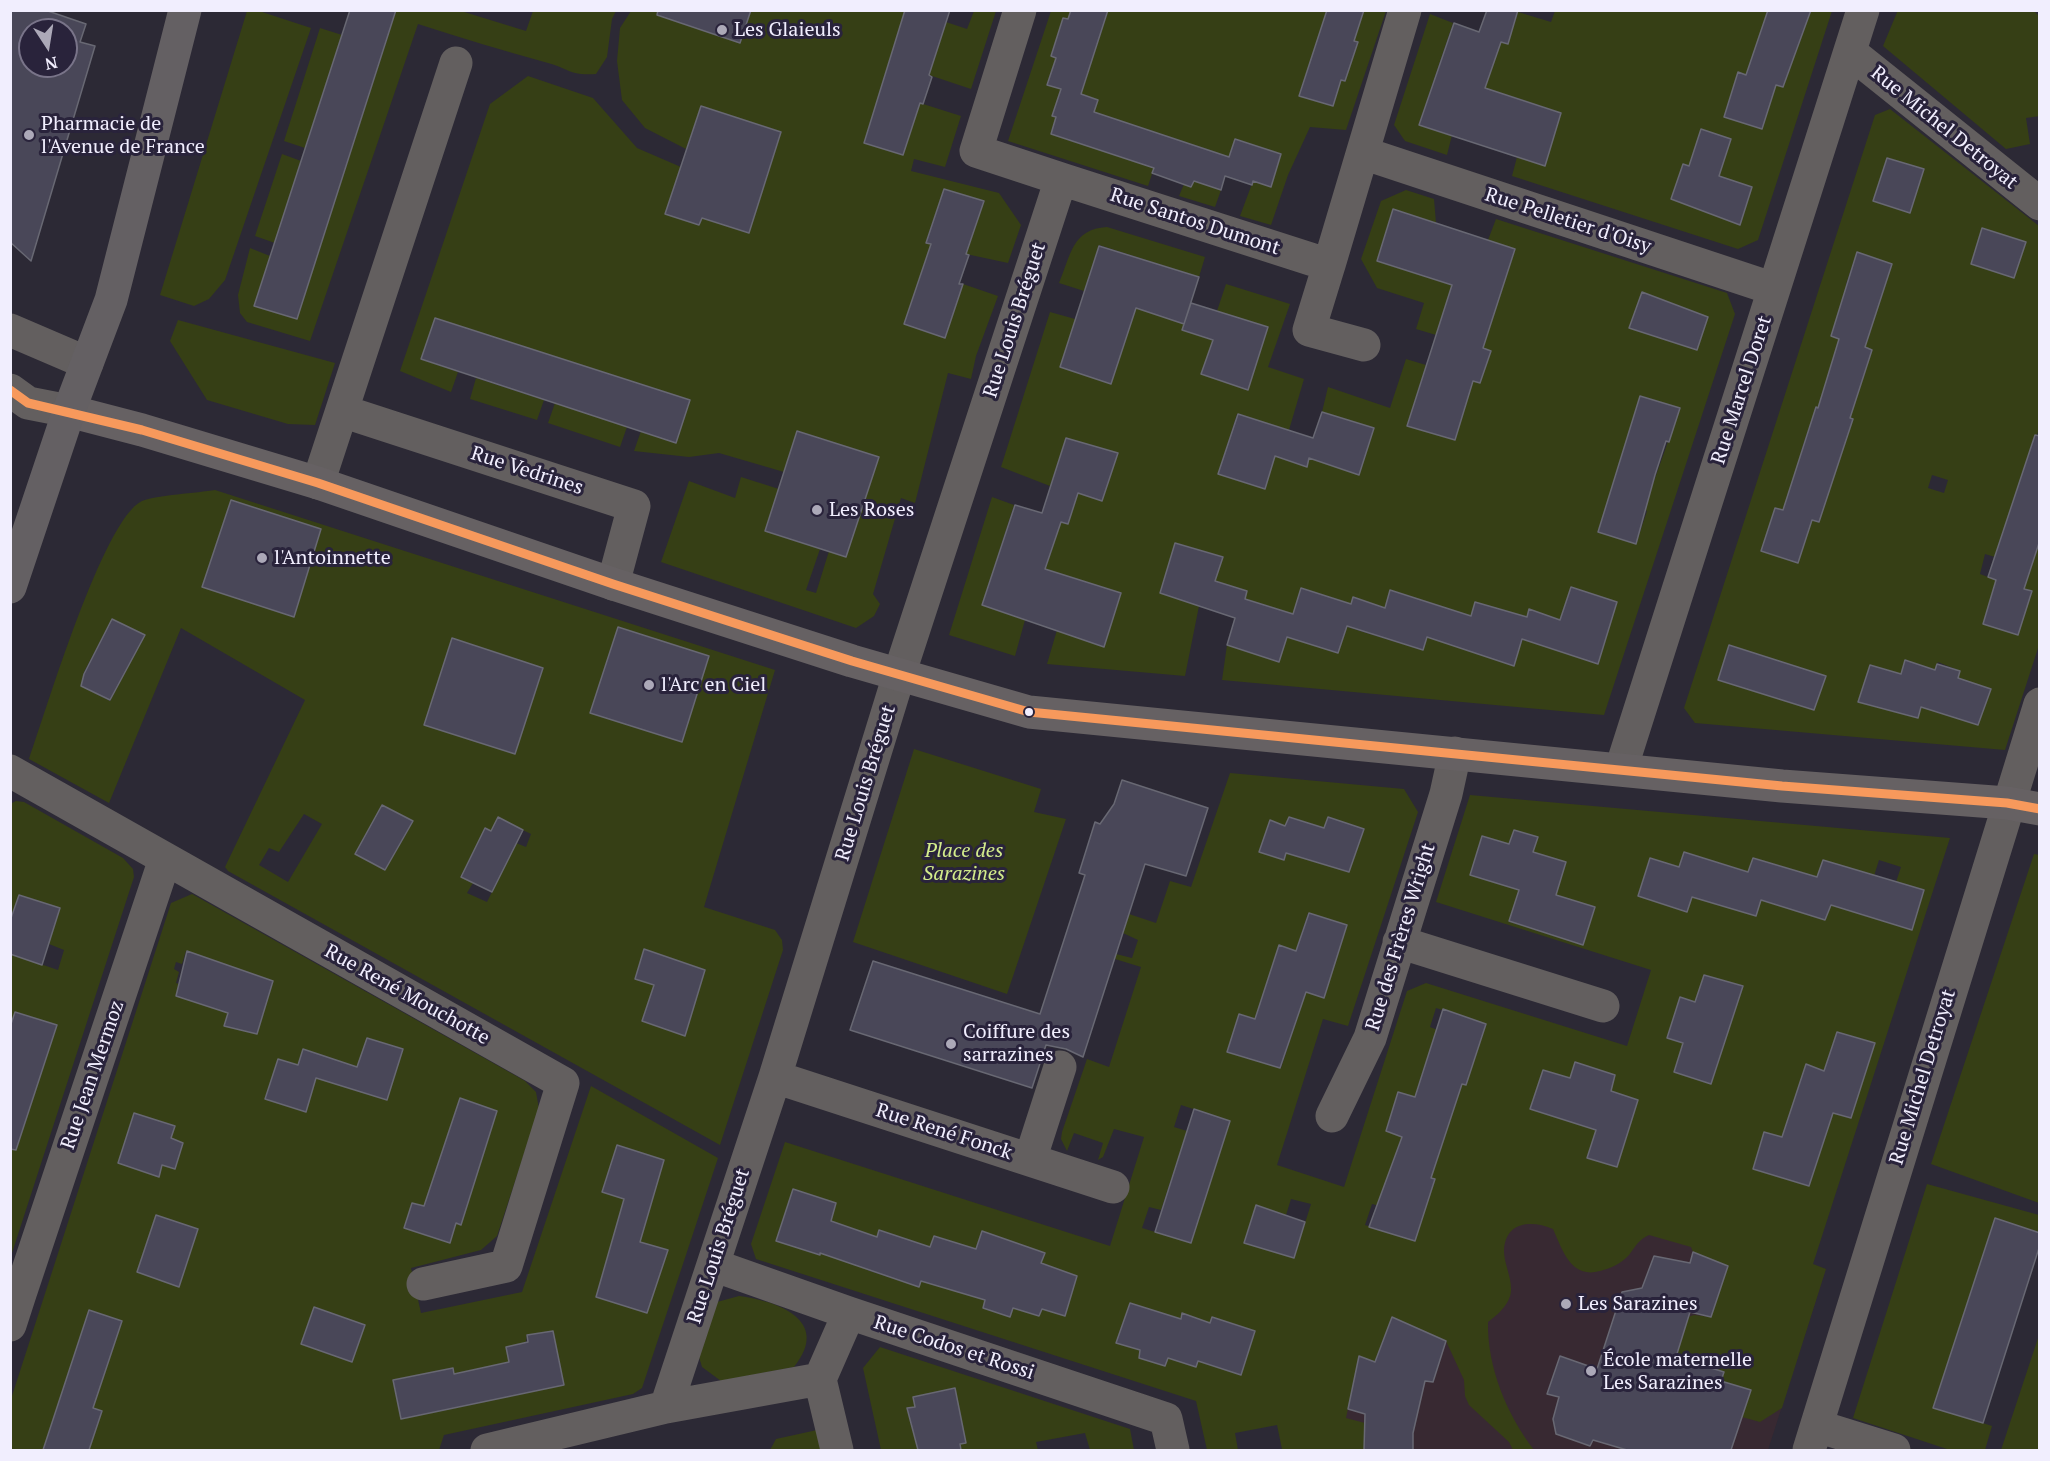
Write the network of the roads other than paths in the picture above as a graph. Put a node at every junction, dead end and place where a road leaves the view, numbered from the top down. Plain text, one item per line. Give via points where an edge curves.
1 (185, 10) edge
2 (1020, 10) edge
3 (1405, 10) edge
4 (1863, 10) edge
5 (1850, 52) junction
6 (456, 63) dead end
7 (1363, 153) junction
8 (1061, 179) junction
9 (2040, 204) edge
10 (1329, 265) junction
11 (1774, 289) junction
12 (10, 330) edge
13 (1364, 345) dead end
14 (87, 363) junction
15 (10, 390) edge
16 (69, 411) junction
17 (342, 411) junction
18 (318, 483) junction
19 (613, 584) junction
20 (10, 587) edge
21 (899, 675) junction
22 (2040, 704) edge
23 (1455, 753) junction
24 (1621, 769) junction
25 (10, 771) edge
26 (2007, 803) junction
27 (2040, 808) edge
28 (165, 859) junction
29 (1398, 942) junction
30 (1603, 1006) dead end
31 (1060, 1066) dead end
32 (776, 1077) junction
33 (1332, 1116) dead end
34 (1030, 1160) junction
35 (1113, 1187) dead end
36 (713, 1264) junction
37 (423, 1284) dead end
38 (16, 1289) edge
39 (849, 1313) junction
40 (10, 1325) edge
41 (820, 1379) junction
42 (666, 1407) junction
43 (1813, 1438) edge
44 (487, 1450) edge
45 (837, 1450) edge
46 (1173, 1450) edge
47 (1894, 1450) edge

1 - 14 main road via 118,275
2 - 8 street via 976,151
3 - 7 street
4 - 5 street, Rue Marcel Doret
5 - 9 street, Rue Michel Detroyat
5 - 11 street, Rue Marcel Doret
6 - 17 street
7 - 10 street
7 - 11 street, Rue Pelletier d'Oisy
8 - 10 street, Rue Santos Dumont
8 - 21 street, Rue Louis Bréguet
10 - 13 street via 1309,330
11 - 24 street, Rue Marcel Doret
12 - 14 street
14 - 16 main road
15 - 16 street via 28,403
16 - 18 street
16 - 20 main road
17 - 18 street
17 - 19 street, Rue Vedrines via 634,506
18 - 19 street
19 - 21 street
21 - 23 street via 1029,712
21 - 32 street, Rue Louis Bréguet
22 - 26 street, Rue Michel Detroyat
23 - 24 street
23 - 29 street, Rue des Frères Wright via 1446,794
24 - 26 street
25 - 28 street, Rue René Mouchotte
26 - 27 street
26 - 43 street, Rue Michel Detroyat
28 - 37 street, Rue René Mouchotte via 563,1083 506,1266
28 - 38 street, Rue Jean Mermoz
29 - 30 street
29 - 33 street, Rue des Frères Wright via 1370,1038
31 - 34 street
32 - 34 street, Rue René Fonck
32 - 36 street, Rue Louis Bréguet
34 - 35 street, Rue René Fonck
36 - 39 street, Rue Codos et Rossi
36 - 42 street, Rue Louis Bréguet
38 - 40 street, Rue Jean Mermoz
39 - 41 street
39 - 46 street, Rue Codos et Rossi via 1166,1419
41 - 42 street
41 - 45 street
42 - 44 street
43 - 47 street

